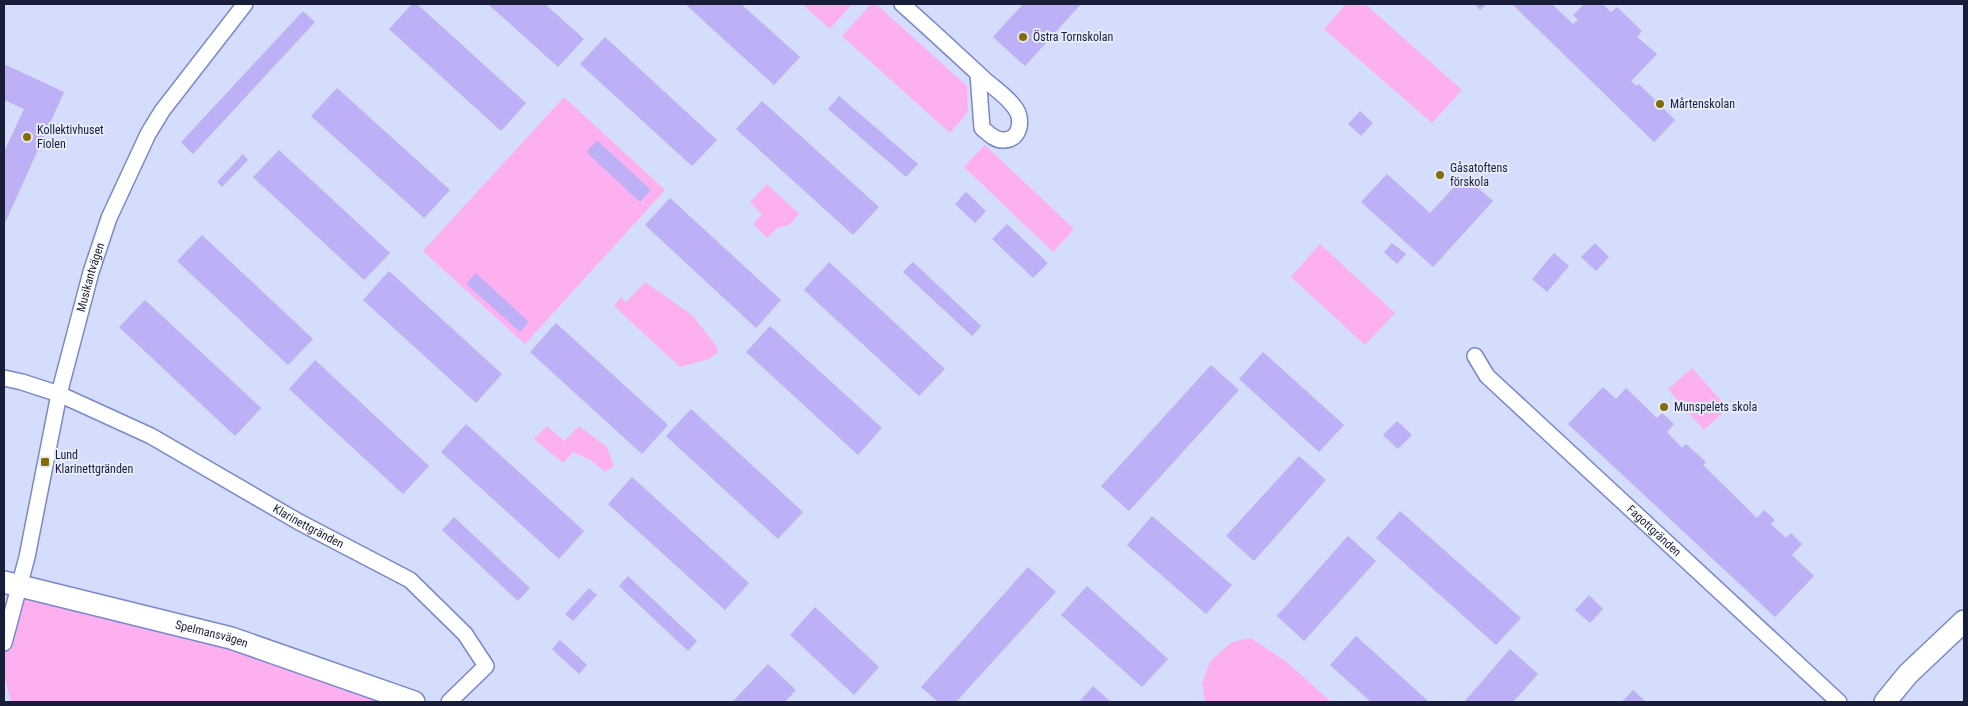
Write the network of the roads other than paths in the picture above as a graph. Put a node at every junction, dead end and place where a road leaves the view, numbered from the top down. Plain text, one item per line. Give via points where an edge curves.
1 (245, 4) edge
2 (902, 4) edge
3 (978, 74) dead end
4 (1475, 356) dead end
5 (4, 378) edge
6 (59, 394) junction
7 (12, 584) edge
8 (1964, 621) edge
9 (4, 643) edge
10 (414, 702) edge
11 (449, 702) edge
12 (1839, 702) edge
13 (1885, 702) edge

1 - 6 street, Musikantvägen via 162,111 131,168 108,218
2 - 3 street
4 - 12 street, Fagottgränden via 1487,376
5 - 6 street
6 - 7 street, Musikantvägen via 27,557
6 - 11 street, Klarinettgränden via 152,436 299,522 410,580 465,634 486,666
7 - 9 street, Musikantvägen
7 - 10 main road, Spelmansvägen via 231,638
8 - 13 main road via 1908,674

